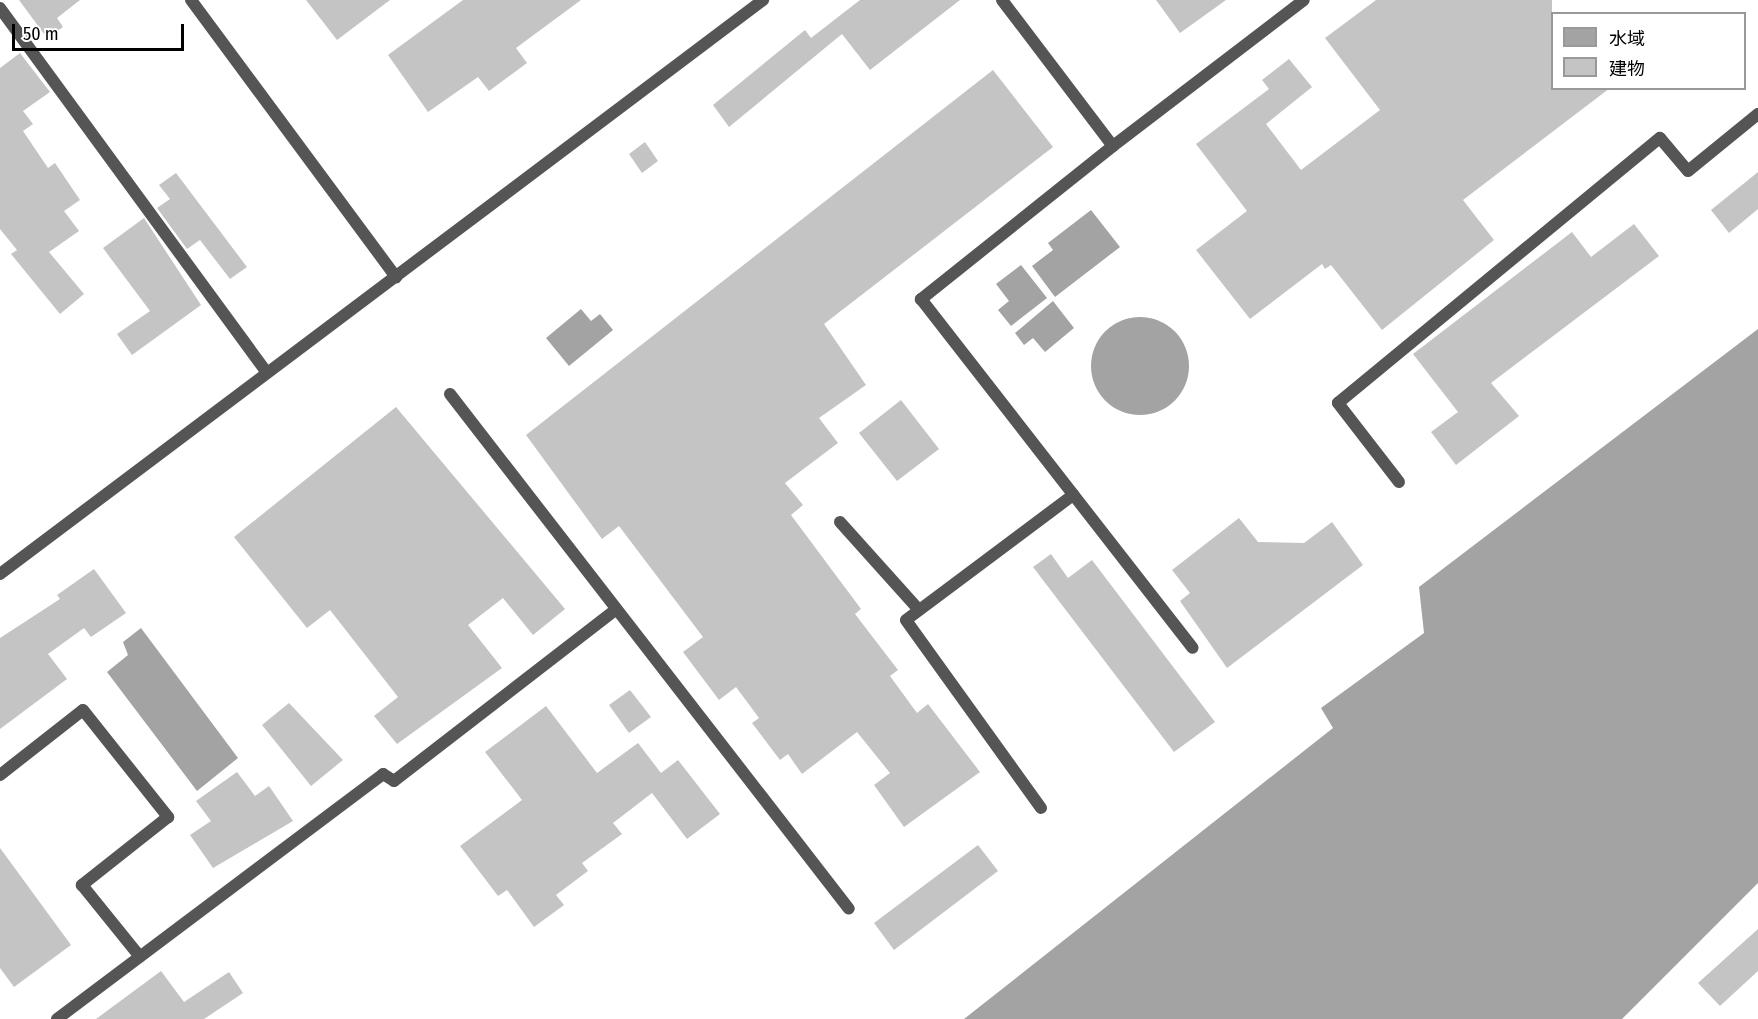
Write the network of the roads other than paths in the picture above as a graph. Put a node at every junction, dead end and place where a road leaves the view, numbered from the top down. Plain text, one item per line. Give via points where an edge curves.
1 (191, 0) edge
2 (763, 0) edge
3 (1002, 0) edge
4 (1304, 0) edge
5 (0, 8) edge
6 (1758, 114) edge
7 (1113, 146) junction
8 (396, 277) junction
9 (267, 373) junction
10 (450, 394) dead end
11 (1399, 482) dead end
12 (1073, 495) junction
13 (840, 522) dead end
14 (0, 574) edge
15 (919, 610) junction
16 (614, 611) junction
17 (1192, 648) dead end
18 (0, 775) edge
19 (1041, 808) dead end
20 (849, 909) dead end
21 (140, 957) junction
22 (57, 1019) edge

1 - 8 lane
2 - 8 lane
3 - 7 lane
4 - 7 lane
5 - 9 lane
6 - 11 lane via 1688,171 1660,138 1338,403
7 - 12 lane via 921,299
8 - 9 lane
9 - 14 lane
10 - 16 lane
12 - 15 lane
12 - 17 lane
13 - 15 lane
15 - 19 lane via 906,620
16 - 20 lane
16 - 21 lane via 394,781 383,774
18 - 21 lane via 83,710 168,817 82,885
21 - 22 lane

